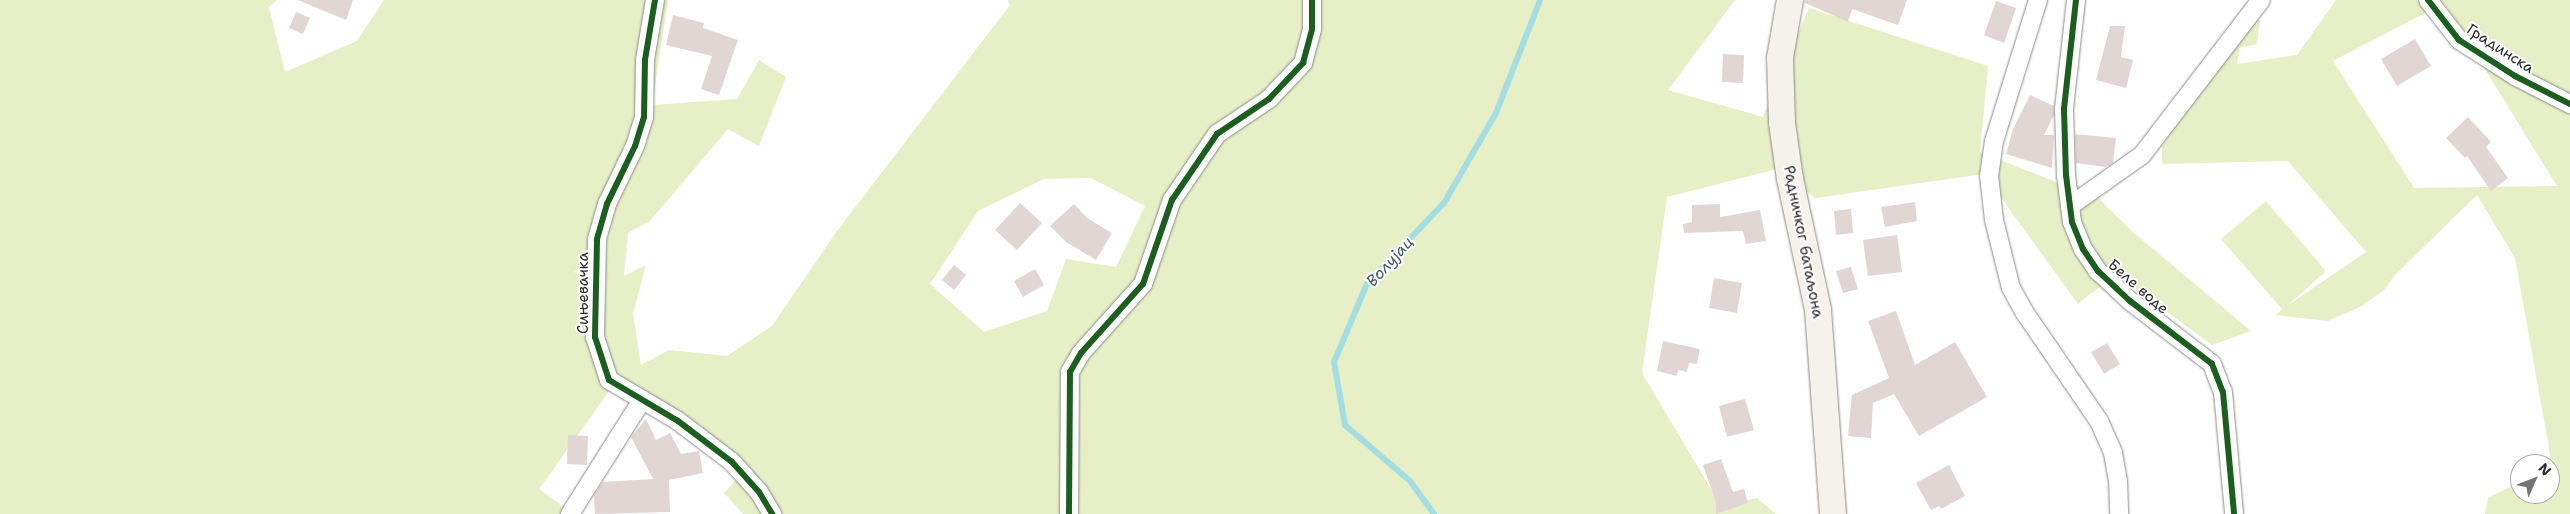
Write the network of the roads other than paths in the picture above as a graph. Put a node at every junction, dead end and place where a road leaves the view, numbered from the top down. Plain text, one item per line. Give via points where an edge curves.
1 (655, 0) edge
2 (1312, 0) edge
3 (1790, 0) edge
4 (2038, 0) edge
5 (2076, 0) edge
6 (2261, 0) edge
7 (2428, 0) edge
8 (2570, 104) edge
9 (2070, 206) junction
10 (642, 400) junction
11 (570, 514) edge
12 (772, 514) edge
13 (1069, 514) edge
14 (1833, 514) edge
15 (2119, 514) edge
16 (2234, 514) edge

1 - 10 street, Сињевачка via 645,60 644,117 635,146 607,204 597,240 594,296 596,338 609,380
2 - 13 street via 1312,29 1303,63 1269,99 1217,134 1172,200 1144,284 1081,353 1070,372
3 - 14 main road, Радничког батаљона via 1780,58 1782,123 1790,179 1818,310
4 - 15 street via 1994,141 1989,175 1994,220 2011,288 2083,394 2106,437 2118,480
5 - 9 street, Беле воде via 2064,108
6 - 9 street via 2142,155
7 - 8 street, Градинска via 2459,40 2515,76
9 - 16 street, Беле воде via 2083,249 2098,271 2130,301 2212,364 2225,402
10 - 11 street
10 - 12 street, Сињевачка via 678,421 732,462 759,492

